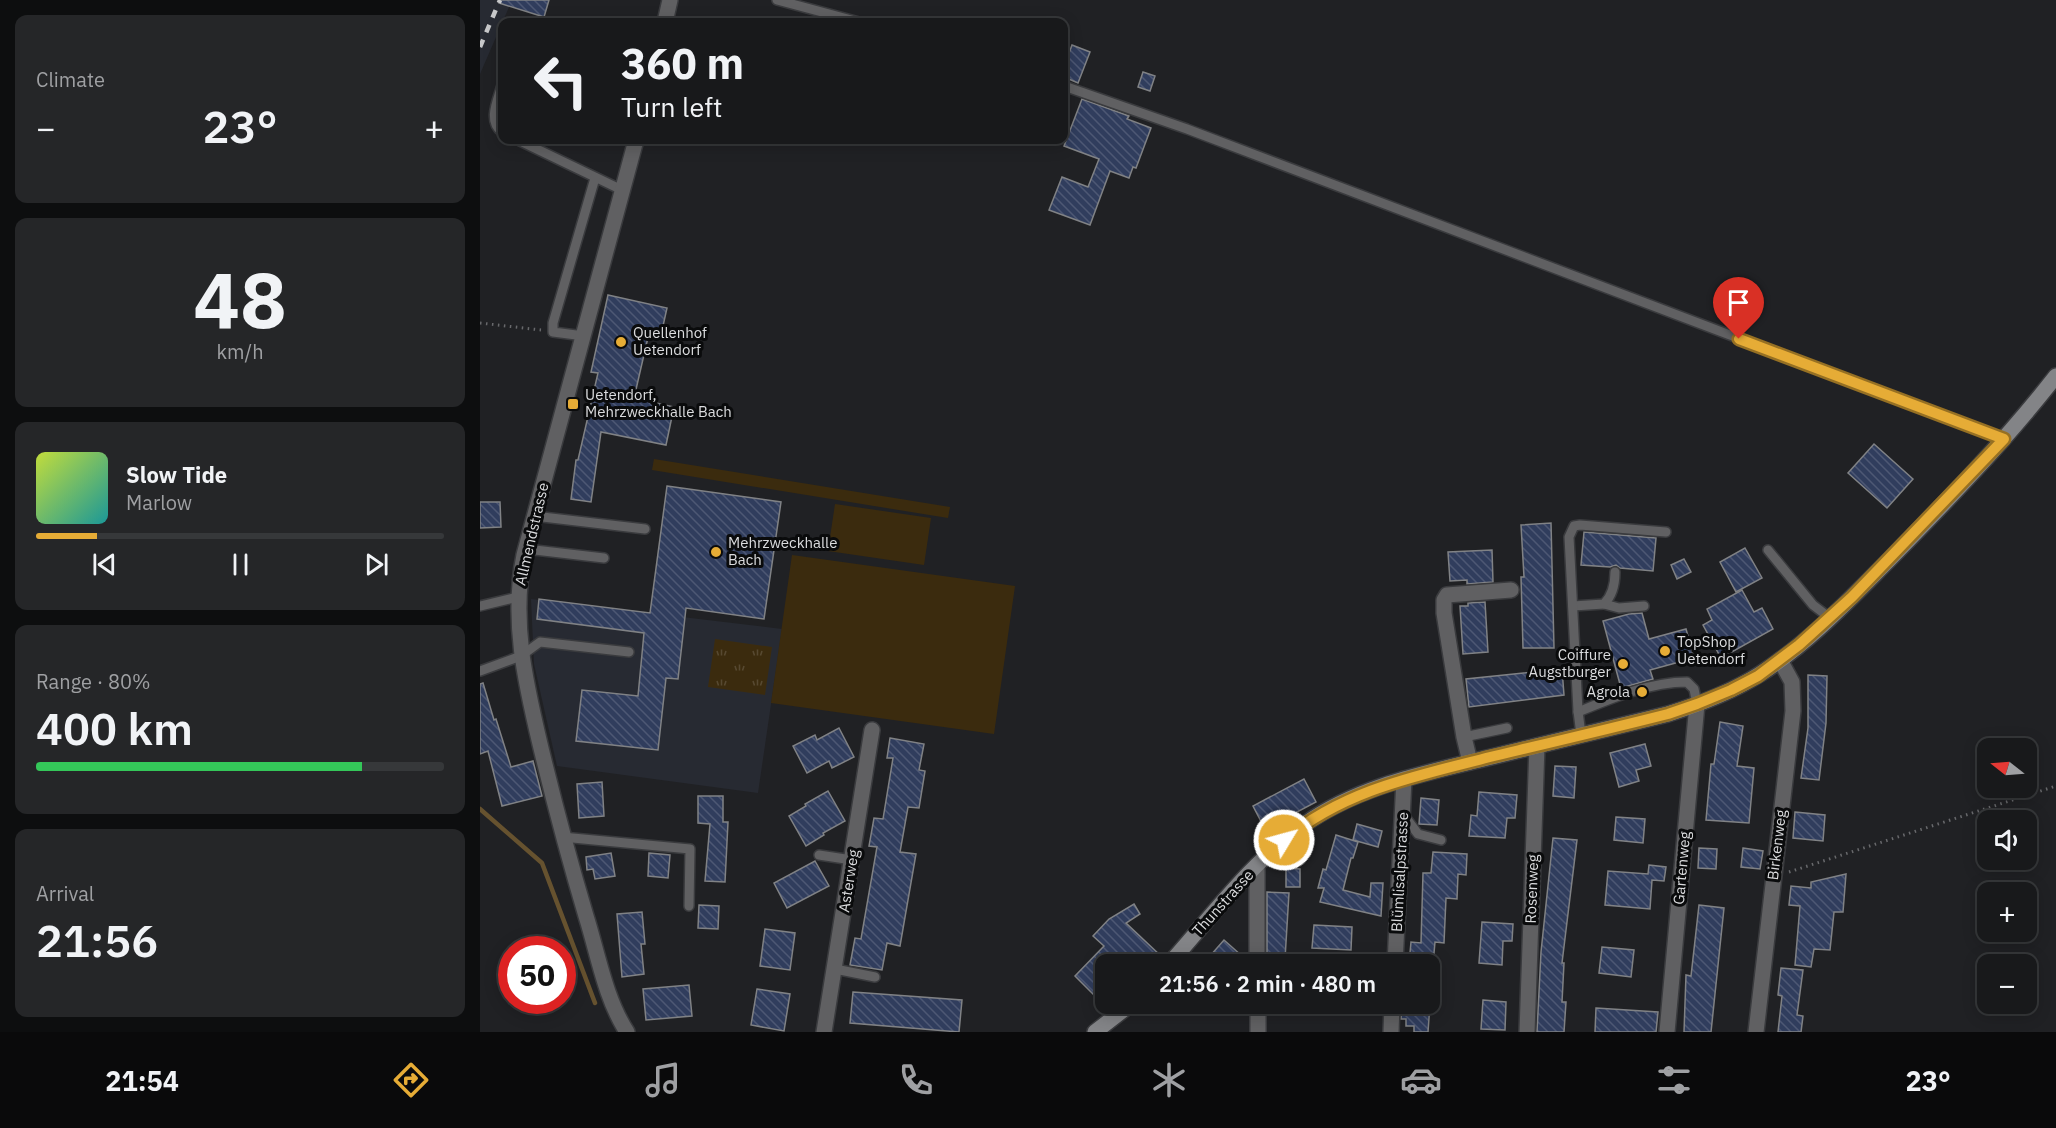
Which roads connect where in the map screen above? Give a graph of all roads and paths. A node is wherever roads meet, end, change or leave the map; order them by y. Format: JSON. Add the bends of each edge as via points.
{"nodes":[{"id":1,"x":670,"y":0,"type":"edge"},
{"id":2,"x":777,"y":0,"type":"edge"},
{"id":3,"x":666,"y":18,"type":"edge"},
{"id":4,"x":844,"y":18,"type":"edge"},
{"id":5,"x":1068,"y":87,"type":"edge"},
{"id":6,"x":498,"y":101,"type":"edge"},
{"id":7,"x":498,"y":127,"type":"edge"},
{"id":8,"x":526,"y":144,"type":"edge"},
{"id":9,"x":635,"y":144,"type":"edge"},
{"id":10,"x":595,"y":178,"type":"junction"},
{"id":11,"x":622,"y":190,"type":"junction"},
{"id":12,"x":480,"y":323,"type":"edge"},
{"id":13,"x":553,"y":332,"type":"junction"},
{"id":14,"x":584,"y":336,"type":"junction"},
{"id":15,"x":2056,"y":376,"type":"edge"},
{"id":16,"x":2004,"y":439,"type":"junction"},
{"id":17,"x":534,"y":516,"type":"junction"},
{"id":18,"x":645,"y":529,"type":"dead end"},
{"id":19,"x":1666,"y":532,"type":"dead end"},
{"id":20,"x":526,"y":549,"type":"junction"},
{"id":21,"x":1768,"y":550,"type":"dead end"},
{"id":22,"x":603,"y":558,"type":"dead end"},
{"id":23,"x":1615,"y":572,"type":"dead end"},
{"id":24,"x":1511,"y":590,"type":"dead end"},
{"id":25,"x":518,"y":597,"type":"junction"},
{"id":26,"x":1444,"y":600,"type":"junction"},
{"id":27,"x":1485,"y":600,"type":"dead end"},
{"id":28,"x":1604,"y":604,"type":"junction"},
{"id":29,"x":480,"y":606,"type":"edge"},
{"id":30,"x":1573,"y":606,"type":"junction"},
{"id":31,"x":1644,"y":606,"type":"dead end"},
{"id":32,"x":1830,"y":618,"type":"junction"},
{"id":33,"x":629,"y":652,"type":"dead end"},
{"id":34,"x":521,"y":656,"type":"junction"},
{"id":35,"x":1780,"y":660,"type":"junction"},
{"id":36,"x":480,"y":671,"type":"edge"},
{"id":37,"x":1697,"y":704,"type":"junction"},
{"id":38,"x":1578,"y":712,"type":"junction"},
{"id":39,"x":1507,"y":728,"type":"dead end"},
{"id":40,"x":872,"y":730,"type":"dead end"},
{"id":41,"x":1581,"y":735,"type":"junction"},
{"id":42,"x":1464,"y":737,"type":"junction"},
{"id":43,"x":1538,"y":746,"type":"junction"},
{"id":44,"x":1470,"y":762,"type":"junction"},
{"id":45,"x":1404,"y":779,"type":"junction"},
{"id":46,"x":2056,"y":786,"type":"edge"},
{"id":47,"x":1403,"y":814,"type":"junction"},
{"id":48,"x":562,"y":837,"type":"junction"},
{"id":49,"x":1441,"y":840,"type":"dead end"},
{"id":50,"x":819,"y":855,"type":"dead end"},
{"id":51,"x":852,"y":860,"type":"junction"},
{"id":52,"x":1257,"y":865,"type":"junction"},
{"id":53,"x":1773,"y":877,"type":"junction"},
{"id":54,"x":689,"y":906,"type":"dead end"},
{"id":55,"x":1178,"y":954,"type":"edge"},
{"id":56,"x":1257,"y":954,"type":"edge"},
{"id":57,"x":1396,"y":954,"type":"edge"},
{"id":58,"x":835,"y":969,"type":"junction"},
{"id":59,"x":876,"y":977,"type":"dead end"},
{"id":60,"x":1118,"y":1014,"type":"edge"},
{"id":61,"x":1258,"y":1014,"type":"edge"},
{"id":62,"x":1392,"y":1014,"type":"edge"},
{"id":63,"x":627,"y":1032,"type":"edge"},
{"id":64,"x":824,"y":1032,"type":"edge"},
{"id":65,"x":1095,"y":1032,"type":"edge"},
{"id":66,"x":1258,"y":1032,"type":"edge"},
{"id":67,"x":1391,"y":1032,"type":"edge"},
{"id":68,"x":1527,"y":1032,"type":"edge"},
{"id":69,"x":1667,"y":1032,"type":"edge"},
{"id":70,"x":1756,"y":1032,"type":"edge"}],
"edges":[{"from":1,"to":3,"type":"street"},
{"from":2,"to":4,"type":"lane"},
{"from":5,"to":16,"type":"lane"},
{"from":6,"to":7,"type":"lane","via":[[494,117]]},
{"from":8,"to":10,"type":"lane"},
{"from":9,"to":11,"type":"street","name":"Allmendstrasse"},
{"from":10,"to":11,"type":"lane"},
{"from":10,"to":13,"type":"lane"},
{"from":11,"to":14,"type":"street","name":"Allmendstrasse"},
{"from":12,"to":13,"type":"path"},
{"from":13,"to":14,"type":"lane"},
{"from":14,"to":17,"type":"street","name":"Allmendstrasse"},
{"from":15,"to":16,"type":"main road","name":"Thunstrasse"},
{"from":16,"to":32,"type":"main road","name":"Thunstrasse"},
{"from":17,"to":18,"type":"lane"},
{"from":17,"to":20,"type":"street","name":"Allmendstrasse"},
{"from":19,"to":30,"type":"lane","via":[[1574,526],[1569,537]]},
{"from":20,"to":22,"type":"lane"},
{"from":20,"to":25,"type":"street","name":"Allmendstrasse"},
{"from":21,"to":32,"type":"lane","via":[[1814,605]]},
{"from":23,"to":28,"type":"lane","via":[[1615,583]]},
{"from":24,"to":26,"type":"street","via":[[1447,595]]},
{"from":25,"to":29,"type":"lane"},
{"from":25,"to":34,"type":"street","name":"Allmendstrasse"},
{"from":26,"to":27,"type":"lane"},
{"from":26,"to":42,"type":"street"},
{"from":28,"to":30,"type":"lane"},
{"from":28,"to":31,"type":"lane","via":[[1619,608]]},
{"from":30,"to":38,"type":"lane"},
{"from":32,"to":35,"type":"main road","name":"Thunstrasse"},
{"from":33,"to":34,"type":"lane","via":[[540,642]]},
{"from":34,"to":36,"type":"lane"},
{"from":34,"to":48,"type":"street","name":"Allmendstrasse"},
{"from":35,"to":37,"type":"main road","name":"Thunstrasse","via":[[1758,676]]},
{"from":35,"to":53,"type":"street","name":"Birkenweg","via":[[1791,682],[1794,703]]},
{"from":37,"to":38,"type":"lane","via":[[1694,689],[1687,682],[1669,682]]},
{"from":37,"to":41,"type":"main road","name":"Thunstrasse"},
{"from":37,"to":69,"type":"street","name":"Gartenweg"},
{"from":38,"to":41,"type":"lane"},
{"from":39,"to":42,"type":"lane"},
{"from":40,"to":51,"type":"street","name":"Asterweg"},
{"from":41,"to":43,"type":"main road","name":"Thunstrasse"},
{"from":42,"to":44,"type":"street"},
{"from":43,"to":44,"type":"main road","name":"Thunstrasse"},
{"from":43,"to":68,"type":"street","name":"Rosenweg"},
{"from":44,"to":45,"type":"main road","name":"Thunstrasse"},
{"from":45,"to":47,"type":"street","name":"Blümlisalpstrasse"},
{"from":45,"to":52,"type":"main road","name":"Thunstrasse","via":[[1364,792],[1328,810],[1291,834]]},
{"from":46,"to":53,"type":"path"},
{"from":47,"to":49,"type":"lane","via":[[1418,834]]},
{"from":47,"to":57,"type":"street","name":"Blümlisalpstrasse"},
{"from":48,"to":54,"type":"lane","via":[[690,849]]},
{"from":48,"to":63,"type":"street","name":"Allmendstrasse","via":[[607,986]]},
{"from":50,"to":51,"type":"lane"},
{"from":51,"to":58,"type":"street","name":"Asterweg"},
{"from":52,"to":55,"type":"main road","name":"Thunstrasse"},
{"from":52,"to":56,"type":"street"},
{"from":53,"to":70,"type":"street","name":"Birkenweg"},
{"from":58,"to":59,"type":"lane"},
{"from":58,"to":64,"type":"street","name":"Asterweg"},
{"from":60,"to":65,"type":"main road"},
{"from":61,"to":66,"type":"street"},
{"from":62,"to":67,"type":"street"}]}
